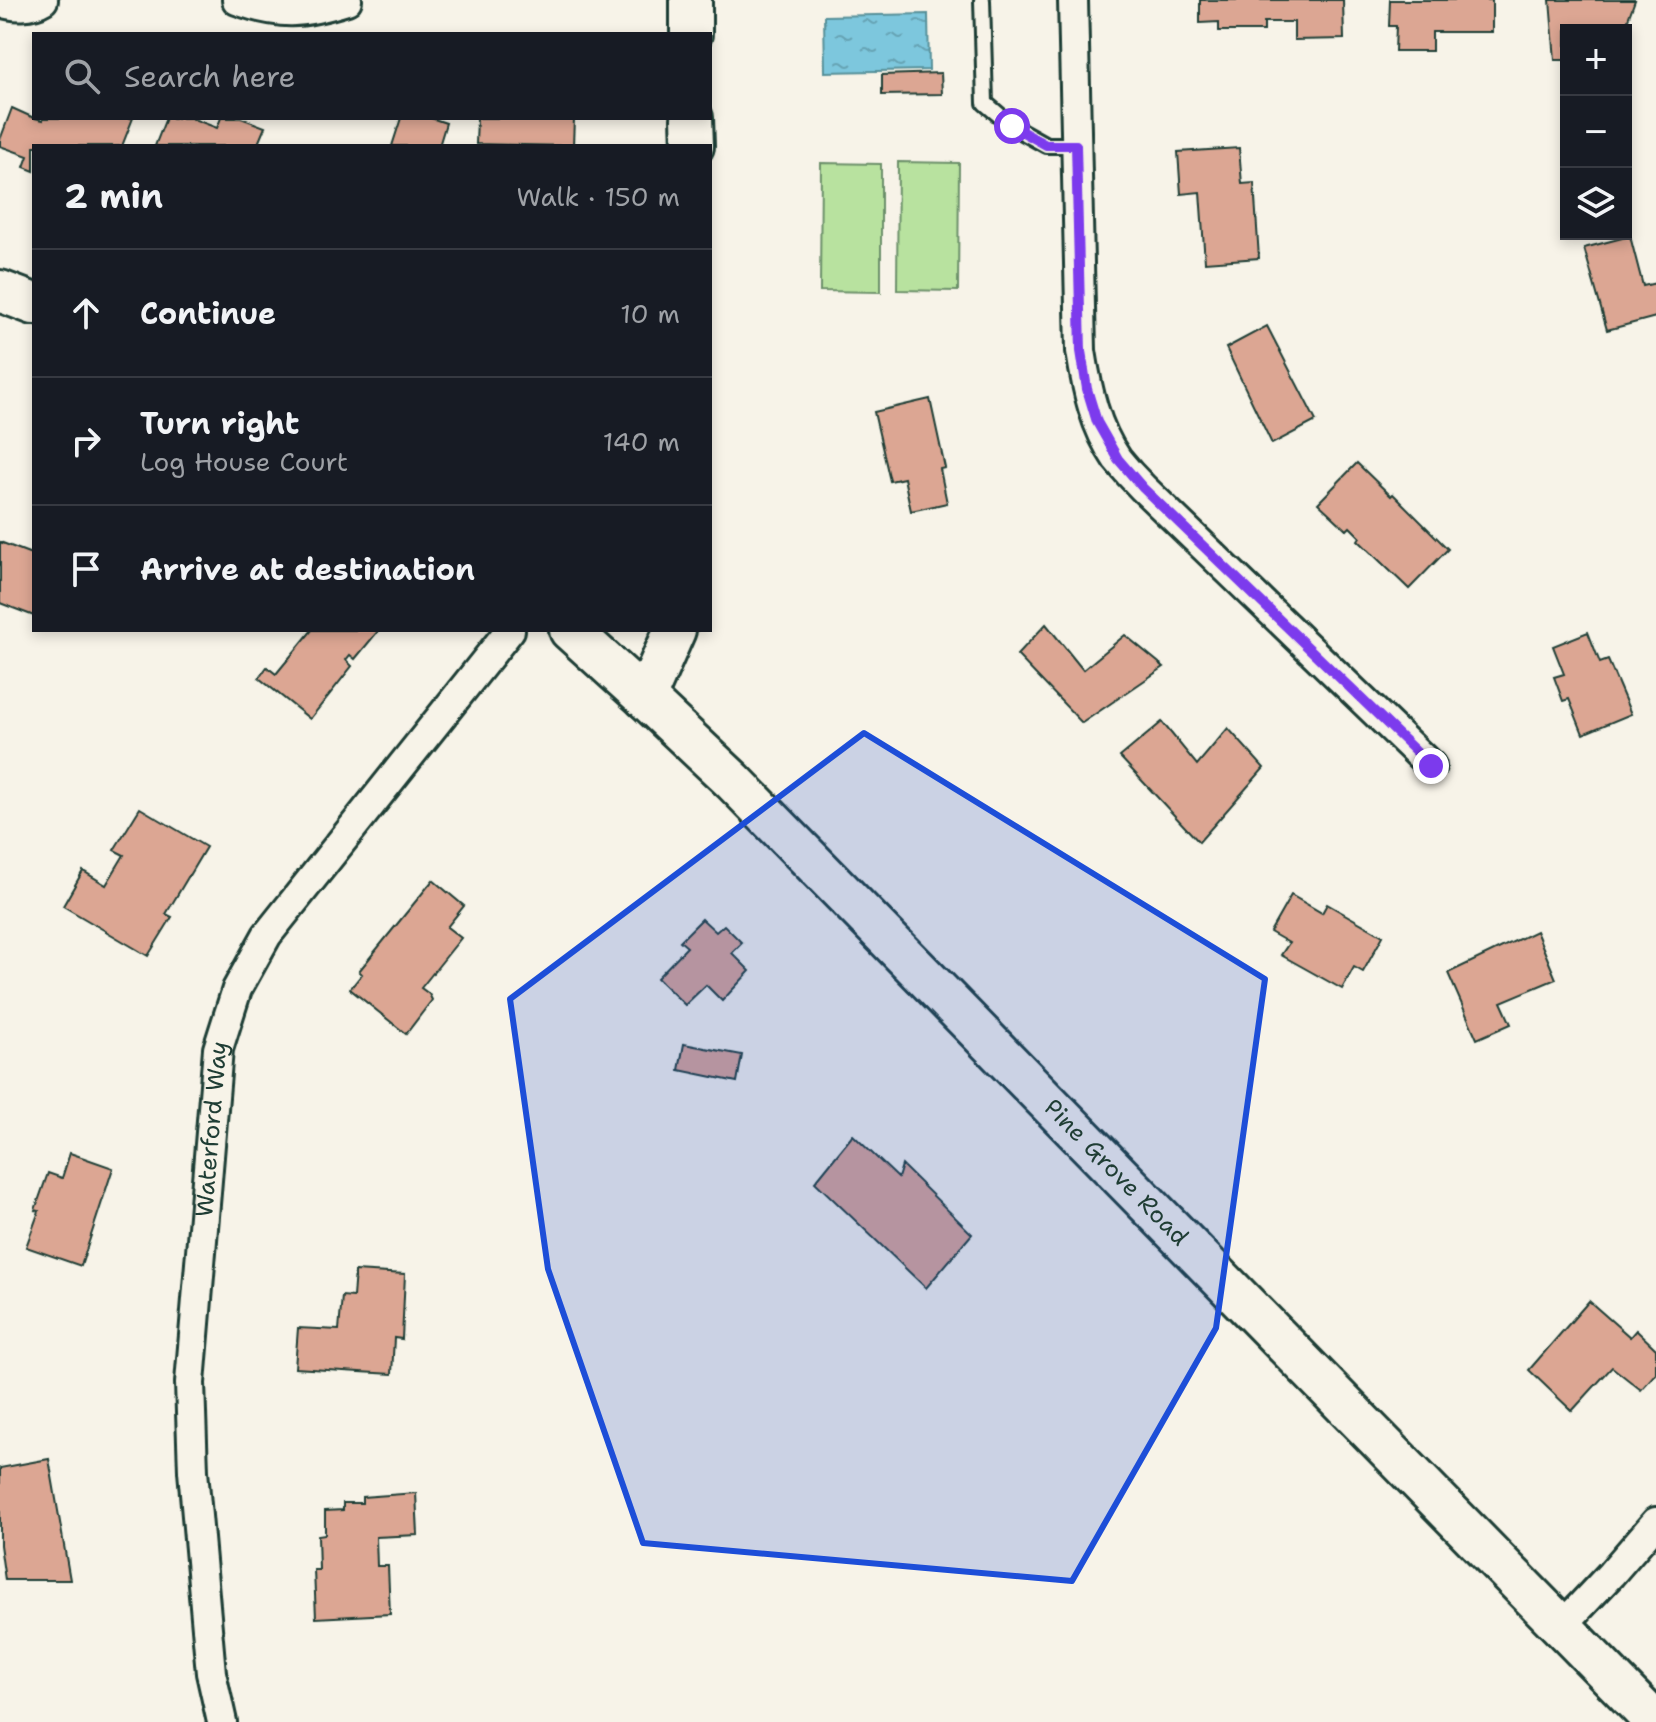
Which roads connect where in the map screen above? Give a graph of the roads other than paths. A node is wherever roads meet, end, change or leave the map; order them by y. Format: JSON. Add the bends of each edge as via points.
{"nodes":[{"id":1,"x":43,"y":0,"type":"edge"},
{"id":2,"x":237,"y":0,"type":"edge"},
{"id":3,"x":347,"y":0,"type":"edge"},
{"id":4,"x":691,"y":0,"type":"edge"},
{"id":5,"x":982,"y":0,"type":"edge"},
{"id":6,"x":1073,"y":0,"type":"edge"},
{"id":7,"x":0,"y":2,"type":"edge"},
{"id":8,"x":691,"y":32,"type":"edge"},
{"id":9,"x":692,"y":120,"type":"edge"},
{"id":10,"x":693,"y":144,"type":"edge"},
{"id":11,"x":1076,"y":145,"type":"junction"},
{"id":12,"x":0,"y":291,"type":"edge"},
{"id":13,"x":32,"y":303,"type":"edge"},
{"id":14,"x":508,"y":632,"type":"edge"},
{"id":15,"x":572,"y":632,"type":"edge"},
{"id":16,"x":674,"y":632,"type":"edge"},
{"id":17,"x":645,"y":698,"type":"junction"},
{"id":18,"x":1431,"y":766,"type":"dead end"},
{"id":19,"x":1656,"y":1522,"type":"edge"},
{"id":20,"x":1561,"y":1627,"type":"junction"},
{"id":21,"x":222,"y":1722,"type":"edge"},
{"id":22,"x":1655,"y":1722,"type":"edge"}],
"edges":[{"from":1,"to":7,"type":"street","via":[[36,5]]},
{"from":2,"to":3,"type":"street","via":[[290,13]]},
{"from":4,"to":8,"type":"main road"},
{"from":5,"to":11,"type":"lane","via":[[985,103],[1046,145]]},
{"from":6,"to":11,"type":"street"},
{"from":9,"to":10,"type":"main road"},
{"from":11,"to":18,"type":"street","via":[[1081,351],[1097,422],[1118,459]]},
{"from":12,"to":13,"type":"main road"},
{"from":14,"to":21,"type":"street","name":"Waterford Way","via":[[267,935],[237,989],[218,1049],[190,1383],[211,1673]]},
{"from":15,"to":17,"type":"main road","name":"Pine Grove Road"},
{"from":16,"to":17,"type":"main road"},
{"from":17,"to":20,"type":"main road","name":"Pine Grove Road","via":[[733,781]]},
{"from":19,"to":20,"type":"street"},
{"from":20,"to":22,"type":"main road","name":"Pine Grove Road"}]}
